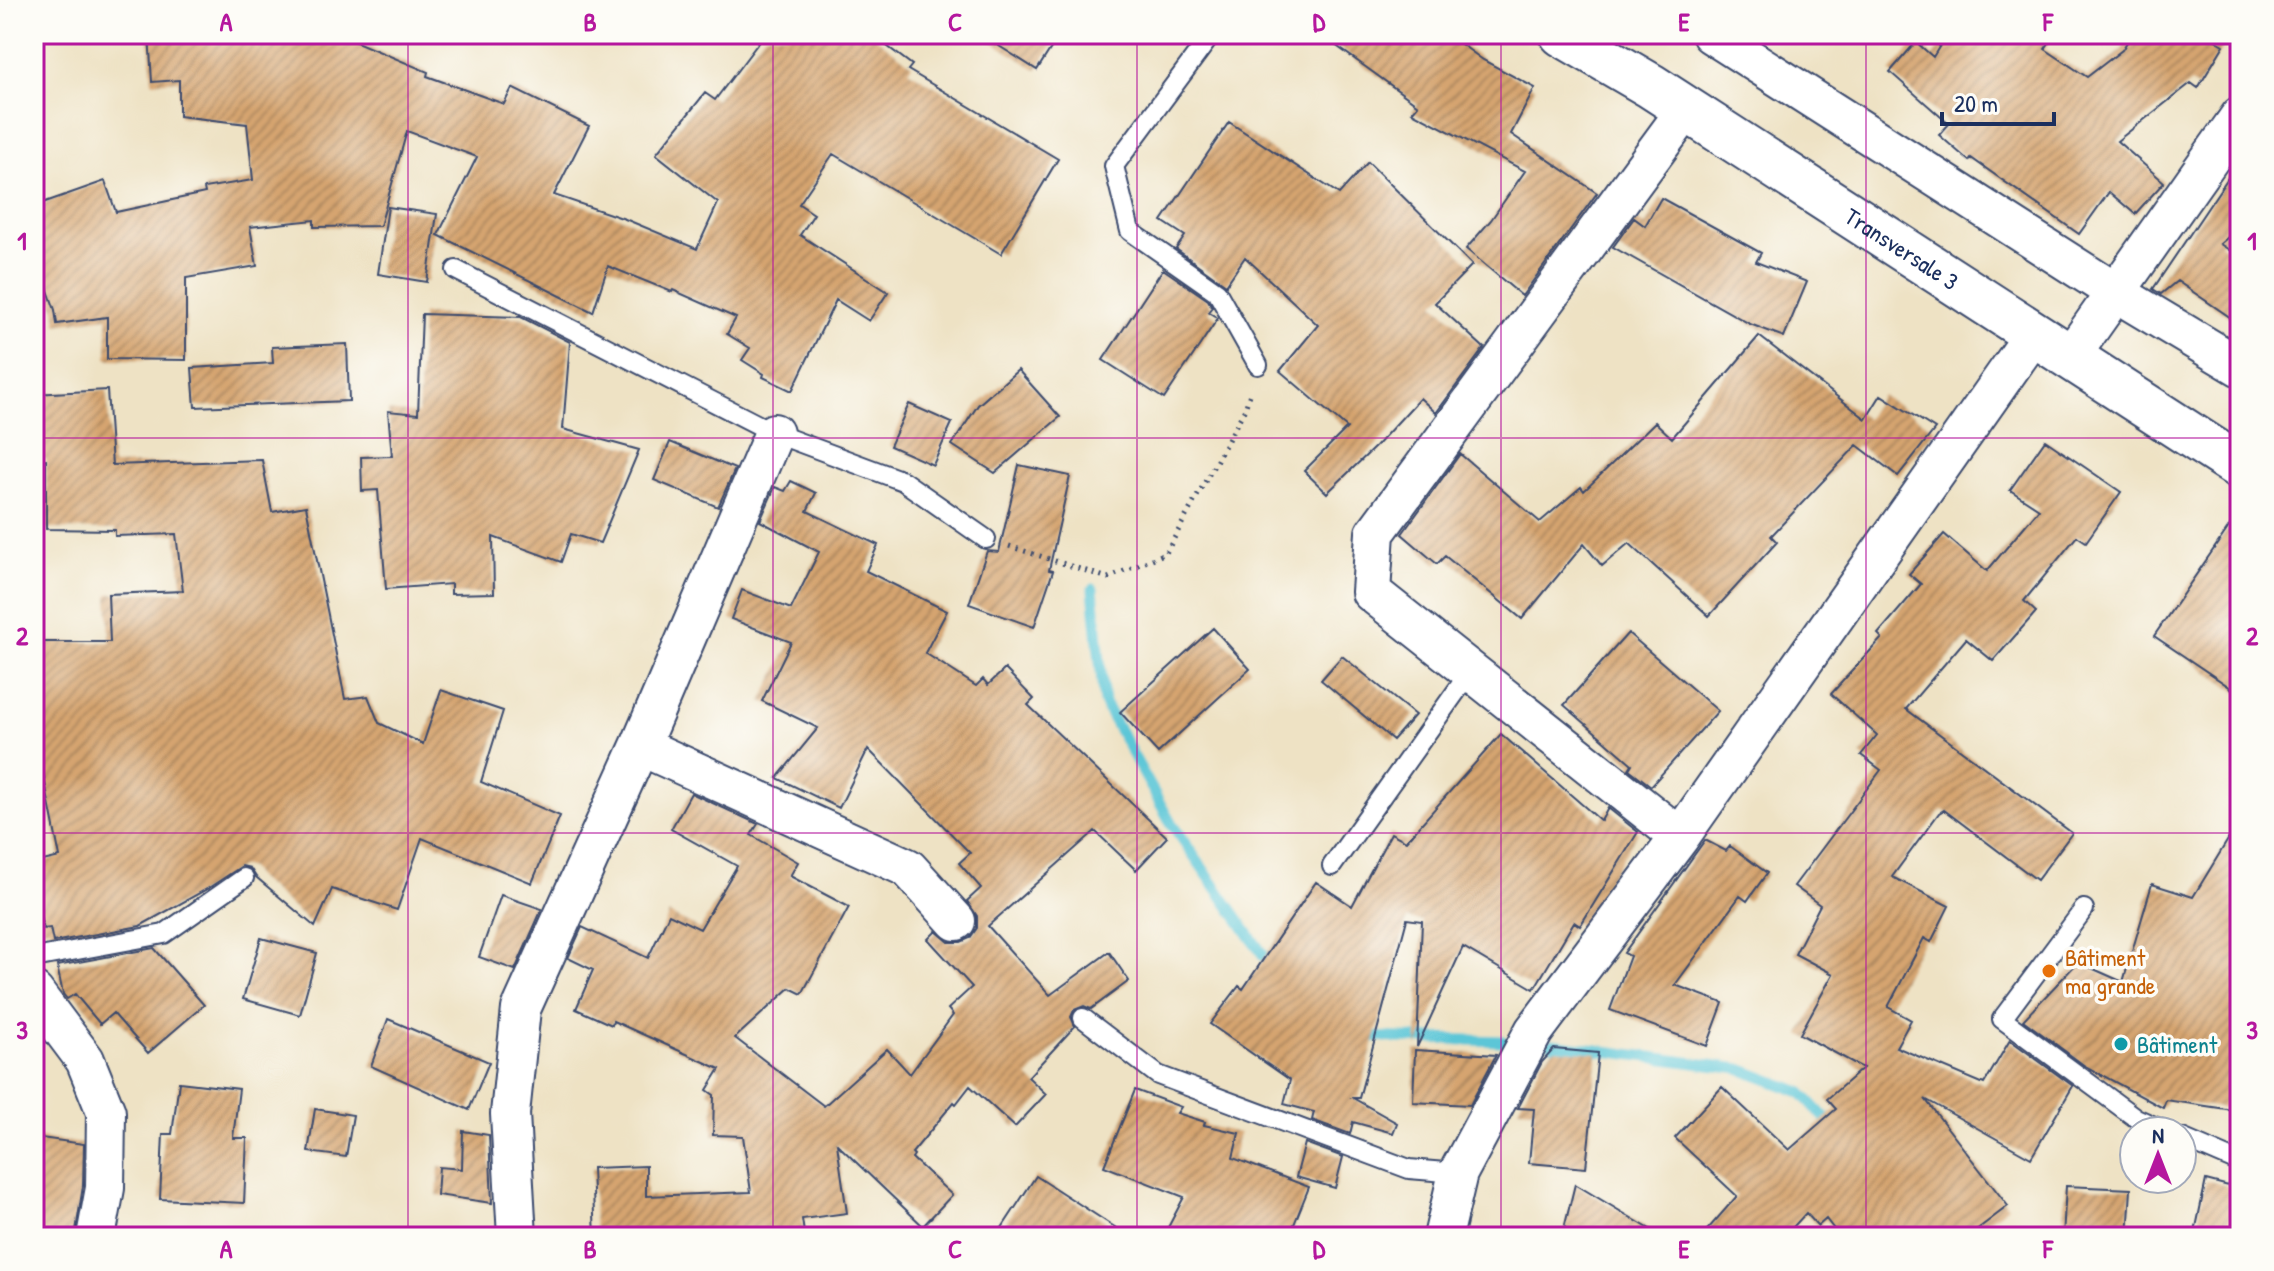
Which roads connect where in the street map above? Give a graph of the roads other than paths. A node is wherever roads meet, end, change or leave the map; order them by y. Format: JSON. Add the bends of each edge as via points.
{"nodes":[{"id":1,"x":1212,"y":34,"type":"edge"},
{"id":2,"x":1562,"y":34,"type":"edge"},
{"id":3,"x":1711,"y":34,"type":"edge"},
{"id":4,"x":1686,"y":110,"type":"junction"},
{"id":5,"x":2240,"y":116,"type":"edge"},
{"id":6,"x":456,"y":270,"type":"dead end"},
{"id":7,"x":2115,"y":292,"type":"junction"},
{"id":8,"x":2034,"y":334,"type":"junction"},
{"id":9,"x":2070,"y":357,"type":"junction"},
{"id":10,"x":1258,"y":365,"type":"road end"},
{"id":11,"x":2240,"y":367,"type":"edge"},
{"id":12,"x":774,"y":433,"type":"junction"},
{"id":13,"x":2240,"y":467,"type":"edge"},
{"id":14,"x":986,"y":539,"type":"road end"},
{"id":15,"x":1470,"y":672,"type":"junction"},
{"id":16,"x":640,"y":746,"type":"junction"},
{"id":17,"x":1680,"y":837,"type":"junction"},
{"id":18,"x":1332,"y":866,"type":"dead end"},
{"id":19,"x":244,"y":878,"type":"dead end"},
{"id":20,"x":2084,"y":909,"type":"dead end"},
{"id":21,"x":956,"y":921,"type":"dead end"},
{"id":22,"x":34,"y":958,"type":"edge"},
{"id":23,"x":34,"y":992,"type":"edge"},
{"id":24,"x":1083,"y":1018,"type":"dead end"},
{"id":25,"x":2132,"y":1115,"type":"edge"},
{"id":26,"x":2198,"y":1145,"type":"edge"},
{"id":27,"x":2240,"y":1163,"type":"edge"},
{"id":28,"x":1458,"y":1173,"type":"junction"},
{"id":29,"x":96,"y":1237,"type":"edge"},
{"id":30,"x":517,"y":1237,"type":"edge"},
{"id":31,"x":1443,"y":1237,"type":"edge"}],
"edges":[{"from":1,"to":10,"type":"lane","via":[[1114,166],[1130,231],[1217,292]]},
{"from":2,"to":4,"type":"main road","name":"Transversale 3"},
{"from":3,"to":7,"type":"street"},
{"from":4,"to":8,"type":"main road","name":"Transversale 3"},
{"from":4,"to":15,"type":"street","via":[[1375,533],[1371,592]]},
{"from":5,"to":7,"type":"street"},
{"from":6,"to":12,"type":"lane"},
{"from":7,"to":9,"type":"street"},
{"from":7,"to":11,"type":"street"},
{"from":8,"to":9,"type":"main road","name":"Transversale 3"},
{"from":8,"to":17,"type":"street"},
{"from":9,"to":13,"type":"main road","name":"Transversale 3"},
{"from":12,"to":14,"type":"lane","via":[[903,481]]},
{"from":12,"to":16,"type":"street"},
{"from":15,"to":17,"type":"street"},
{"from":15,"to":18,"type":"lane"},
{"from":16,"to":21,"type":"street","via":[[908,868]]},
{"from":16,"to":30,"type":"street","via":[[521,1009],[510,1114]]},
{"from":17,"to":28,"type":"street","via":[[1534,1031]]},
{"from":19,"to":22,"type":"lane","via":[[164,934]]},
{"from":20,"to":25,"type":"lane","via":[[2002,1019]]},
{"from":23,"to":29,"type":"street","via":[[85,1060],[106,1112],[105,1188]]},
{"from":24,"to":28,"type":"lane","via":[[1158,1075],[1409,1169]]},
{"from":26,"to":27,"type":"lane"},
{"from":28,"to":31,"type":"street"}]}
